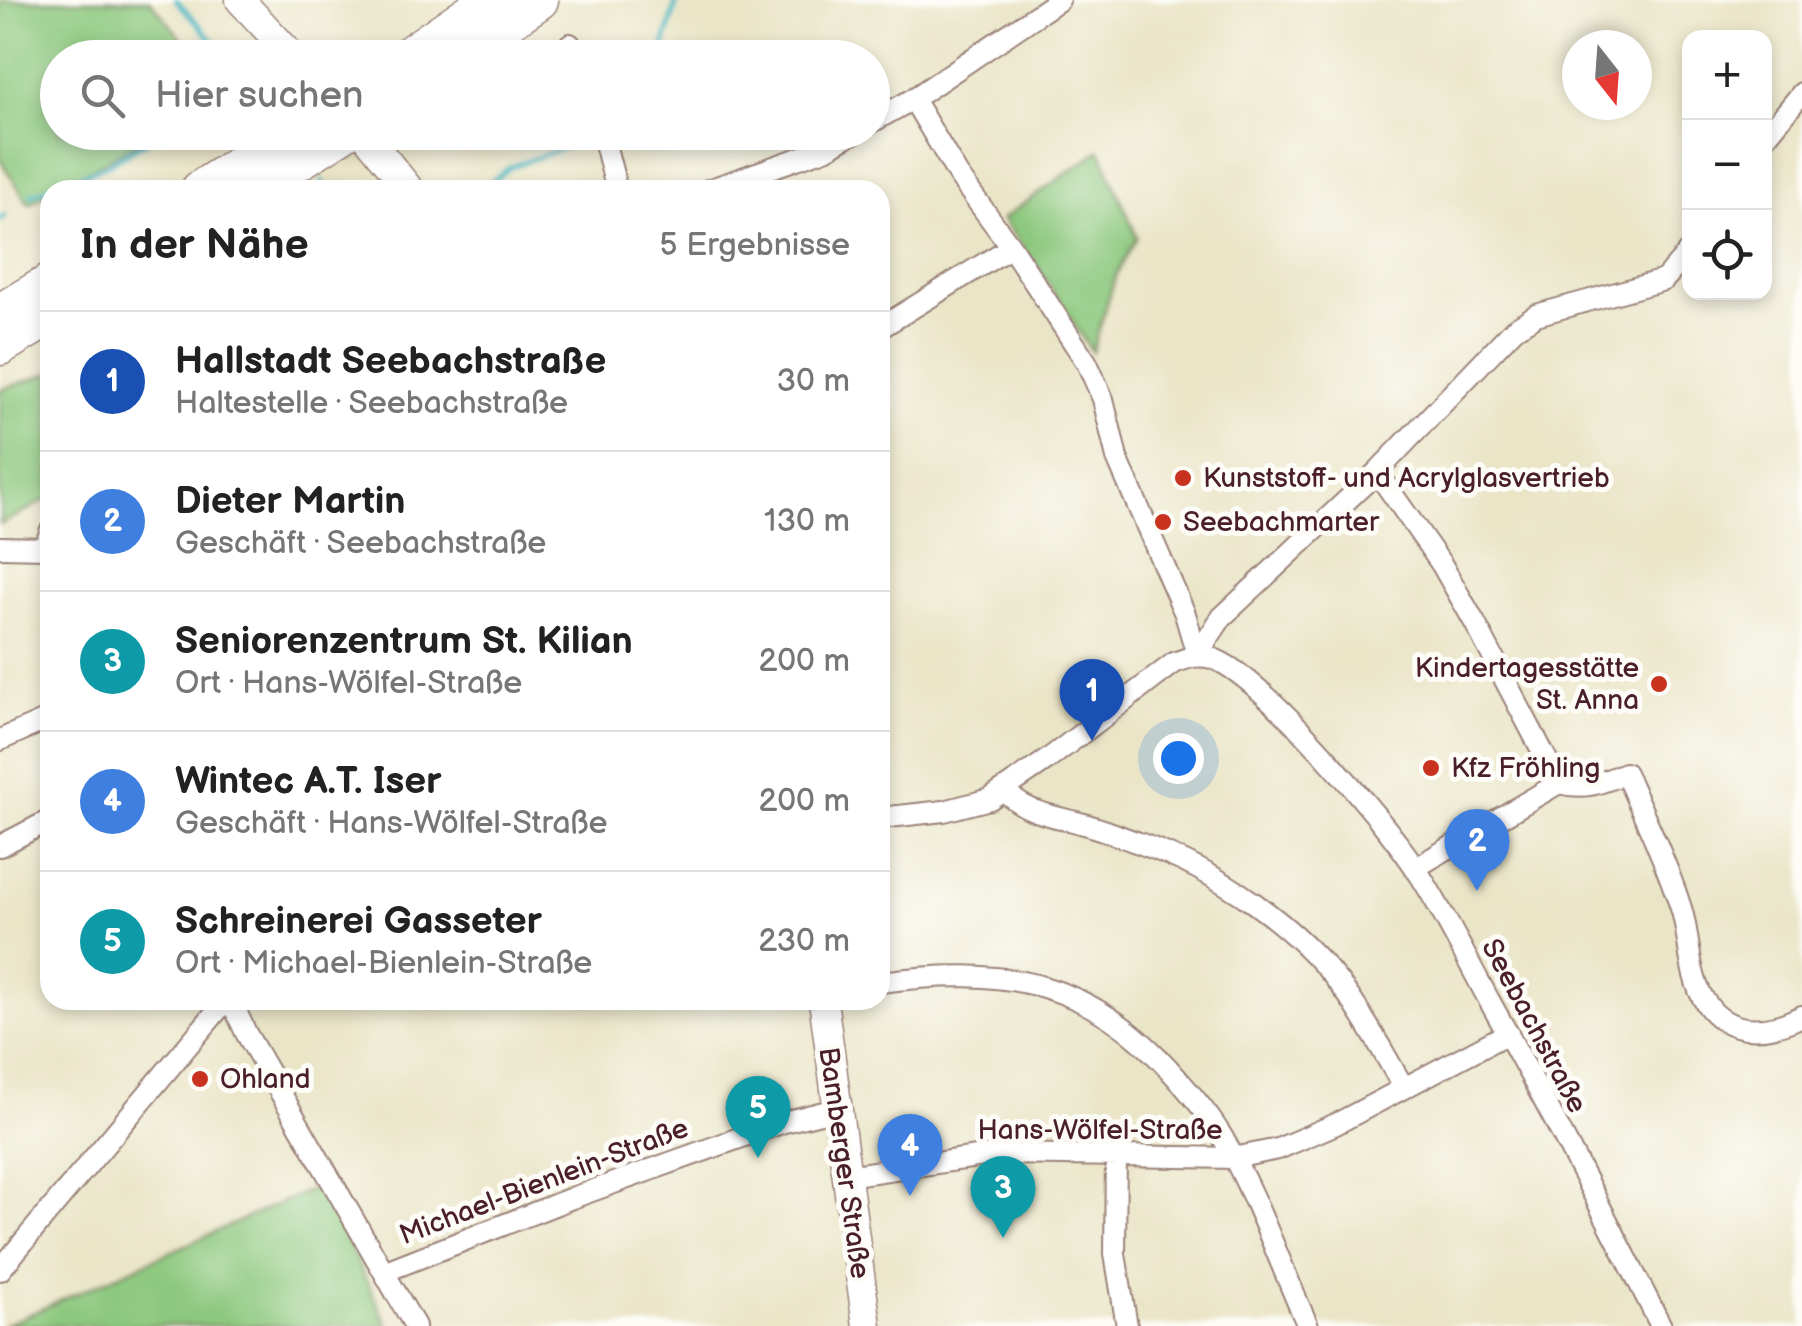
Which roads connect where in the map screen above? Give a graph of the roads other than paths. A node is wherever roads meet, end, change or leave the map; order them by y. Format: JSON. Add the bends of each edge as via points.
{"nodes":[{"id":1,"x":240,"y":0,"type":"edge"},
{"id":2,"x":460,"y":0,"type":"edge"},
{"id":3,"x":490,"y":0,"type":"edge"},
{"id":4,"x":539,"y":0,"type":"edge"},
{"id":5,"x":1059,"y":0,"type":"edge"},
{"id":6,"x":278,"y":40,"type":"edge"},
{"id":7,"x":423,"y":40,"type":"edge"},
{"id":8,"x":431,"y":40,"type":"edge"},
{"id":9,"x":480,"y":40,"type":"edge"},
{"id":10,"x":1802,"y":93,"type":"edge"},
{"id":11,"x":914,"y":99,"type":"junction"},
{"id":12,"x":890,"y":112,"type":"edge"},
{"id":13,"x":1772,"y":129,"type":"edge"},
{"id":14,"x":262,"y":150,"type":"edge"},
{"id":15,"x":317,"y":150,"type":"edge"},
{"id":16,"x":328,"y":150,"type":"edge"},
{"id":17,"x":378,"y":150,"type":"edge"},
{"id":18,"x":607,"y":150,"type":"edge"},
{"id":19,"x":822,"y":150,"type":"edge"},
{"id":20,"x":216,"y":180,"type":"edge"},
{"id":21,"x":269,"y":180,"type":"edge"},
{"id":22,"x":299,"y":180,"type":"edge"},
{"id":23,"x":402,"y":180,"type":"edge"},
{"id":24,"x":614,"y":180,"type":"edge"},
{"id":25,"x":737,"y":180,"type":"edge"},
{"id":26,"x":1011,"y":247,"type":"junction"},
{"id":27,"x":1682,"y":259,"type":"edge"},
{"id":28,"x":40,"y":299,"type":"edge"},
{"id":29,"x":40,"y":303,"type":"edge"},
{"id":30,"x":0,"y":313,"type":"edge"},
{"id":31,"x":890,"y":322,"type":"edge"},
{"id":32,"x":40,"y":345,"type":"edge"},
{"id":33,"x":0,"y":346,"type":"edge"},
{"id":34,"x":0,"y":359,"type":"edge"},
{"id":35,"x":1376,"y":472,"type":"junction"},
{"id":36,"x":40,"y":545,"type":"edge"},
{"id":37,"x":0,"y":548,"type":"edge"},
{"id":38,"x":1197,"y":655,"type":"junction"},
{"id":39,"x":40,"y":722,"type":"edge"},
{"id":40,"x":0,"y":740,"type":"edge"},
{"id":41,"x":1559,"y":783,"type":"junction"},
{"id":42,"x":1004,"y":790,"type":"junction"},
{"id":43,"x":890,"y":818,"type":"edge"},
{"id":44,"x":40,"y":825,"type":"edge"},
{"id":45,"x":0,"y":846,"type":"edge"},
{"id":46,"x":1415,"y":868,"type":"junction"},
{"id":47,"x":890,"y":981,"type":"edge"},
{"id":48,"x":220,"y":1010,"type":"edge"},
{"id":49,"x":234,"y":1010,"type":"edge"},
{"id":50,"x":824,"y":1010,"type":"edge"},
{"id":51,"x":1802,"y":1016,"type":"edge"},
{"id":52,"x":1508,"y":1033,"type":"junction"},
{"id":53,"x":1404,"y":1088,"type":"junction"},
{"id":54,"x":836,"y":1108,"type":"junction"},
{"id":55,"x":1116,"y":1154,"type":"junction"},
{"id":56,"x":1234,"y":1158,"type":"junction"},
{"id":57,"x":846,"y":1176,"type":"junction"},
{"id":58,"x":2,"y":1262,"type":"edge"},
{"id":59,"x":386,"y":1271,"type":"junction"},
{"id":60,"x":415,"y":1326,"type":"edge"},
{"id":61,"x":867,"y":1326,"type":"edge"},
{"id":62,"x":1127,"y":1326,"type":"edge"},
{"id":63,"x":1308,"y":1326,"type":"edge"},
{"id":64,"x":1661,"y":1326,"type":"edge"}],
"edges":[{"from":1,"to":6,"type":"main road"},
{"from":2,"to":7,"type":"highway"},
{"from":3,"to":8,"type":"highway"},
{"from":4,"to":9,"type":"highway"},
{"from":5,"to":11,"type":"street"},
{"from":10,"to":13,"type":"street"},
{"from":11,"to":12,"type":"street"},
{"from":11,"to":26,"type":"street"},
{"from":14,"to":20,"type":"highway"},
{"from":15,"to":21,"type":"highway"},
{"from":16,"to":22,"type":"highway"},
{"from":17,"to":23,"type":"main road"},
{"from":18,"to":24,"type":"street"},
{"from":19,"to":25,"type":"street"},
{"from":26,"to":31,"type":"street"},
{"from":26,"to":38,"type":"street","via":[[1094,376],[1117,458]]},
{"from":27,"to":35,"type":"street","via":[[1664,280],[1536,315],[1514,329]]},
{"from":28,"to":30,"type":"highway"},
{"from":29,"to":33,"type":"highway"},
{"from":32,"to":34,"type":"highway"},
{"from":35,"to":38,"type":"street","via":[[1222,617]]},
{"from":35,"to":41,"type":"street","via":[[1442,565]]},
{"from":36,"to":37,"type":"street"},
{"from":38,"to":42,"type":"street","via":[[1150,678]]},
{"from":38,"to":46,"type":"street","name":"Seebachstraße","via":[[1232,669],[1283,714]]},
{"from":39,"to":40,"type":"street"},
{"from":41,"to":46,"type":"street"},
{"from":41,"to":51,"type":"street","via":[[1598,785],[1625,773],[1682,909],[1695,979],[1718,1016],[1745,1029],[1777,1028]]},
{"from":42,"to":43,"type":"street","via":[[969,806]]},
{"from":42,"to":53,"type":"street","via":[[1032,811],[1195,866],[1258,907],[1346,993]]},
{"from":44,"to":45,"type":"street"},
{"from":46,"to":52,"type":"street","name":"Seebachstraße"},
{"from":47,"to":56,"type":"street","via":[[1016,980],[1096,1006],[1159,1057]]},
{"from":48,"to":58,"type":"street"},
{"from":49,"to":59,"type":"street"},
{"from":50,"to":54,"type":"main road","name":"Bamberger Straße"},
{"from":52,"to":53,"type":"street","name":"Hans-Wölfel-Straße"},
{"from":52,"to":64,"type":"street","name":"Seebachstraße"},
{"from":53,"to":56,"type":"street","name":"Hans-Wölfel-Straße","via":[[1278,1149]]},
{"from":54,"to":57,"type":"main road","name":"Bamberger Straße"},
{"from":54,"to":59,"type":"street","name":"Michael-Bienlein-Straße","via":[[588,1192]]},
{"from":55,"to":56,"type":"street","name":"Hans-Wölfel-Straße"},
{"from":55,"to":57,"type":"street","name":"Hans-Wölfel-Straße","via":[[998,1154]]},
{"from":55,"to":62,"type":"street","via":[[1115,1254]]},
{"from":56,"to":63,"type":"street"},
{"from":57,"to":61,"type":"main road","name":"Bamberger Straße"},
{"from":59,"to":60,"type":"street"}]}
